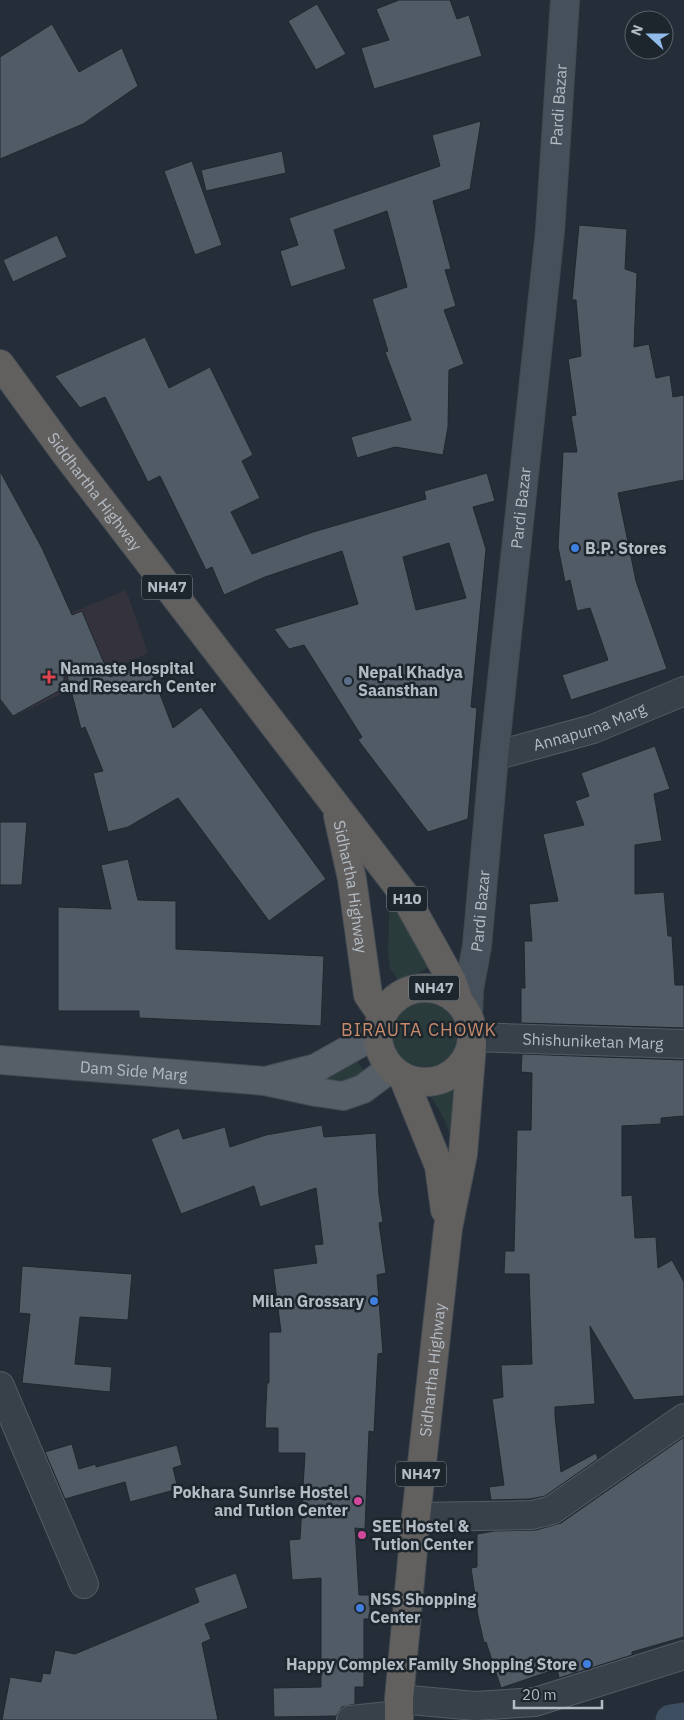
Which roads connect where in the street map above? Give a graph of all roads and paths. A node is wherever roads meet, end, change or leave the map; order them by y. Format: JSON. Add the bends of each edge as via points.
{"nodes":[{"id":1,"x":565,"y":0,"type":"edge"},
{"id":2,"x":0,"y":364,"type":"edge"},
{"id":3,"x":684,"y":691,"type":"edge"},
{"id":4,"x":494,"y":756,"type":"junction"},
{"id":5,"x":336,"y":807,"type":"junction"},
{"id":6,"x":380,"y":1022,"type":"junction"},
{"id":7,"x":468,"y":1025,"type":"junction"},
{"id":8,"x":684,"y":1044,"type":"edge"},
{"id":9,"x":0,"y":1060,"type":"edge"},
{"id":10,"x":397,"y":1073,"type":"junction"},
{"id":11,"x":266,"y":1080,"type":"junction"},
{"id":12,"x":448,"y":1228,"type":"junction"},
{"id":13,"x":0,"y":1386,"type":"edge"},
{"id":14,"x":684,"y":1418,"type":"edge"},
{"id":15,"x":416,"y":1517,"type":"junction"},
{"id":16,"x":84,"y":1584,"type":"dead end"},
{"id":17,"x":684,"y":1655,"type":"edge"},
{"id":18,"x":399,"y":1711,"type":"edge"},
{"id":19,"x":351,"y":1720,"type":"edge"}],
"edges":[{"from":1,"to":4,"type":"main road","name":"Pardi Bazar","via":[[550,231]]},
{"from":2,"to":5,"type":"highway","name":"Siddhartha Highway","number":"NH47"},
{"from":3,"to":4,"type":"street","name":"Annapurna Marg","via":[[593,729]]},
{"from":4,"to":7,"type":"main road","name":"Pardi Bazar","via":[[477,946],[468,989]]},
{"from":5,"to":6,"type":"highway","name":"Sidhartha Highway","number":"NH47","via":[[352,879],[368,994]]},
{"from":5,"to":7,"type":"highway","name":"Sidhartha Highway","number":"H10","via":[[403,893],[452,981]]},
{"from":6,"to":7,"type":"highway","number":"NH47","via":[[391,1002],[403,993],[417,988],[432,988],[447,993]]},
{"from":6,"to":10,"type":"highway","number":"NH47","via":[[378,1043],[383,1057]]},
{"from":6,"to":11,"type":"main road","via":[[362,1042],[316,1068]]},
{"from":7,"to":8,"type":"street","name":"Shishuniketan Marg"},
{"from":7,"to":10,"type":"highway","via":[[466,1059],[445,1079],[416,1082]]},
{"from":7,"to":12,"type":"highway","name":"Sidhartha Highway","number":"NH47","via":[[463,1154]]},
{"from":9,"to":11,"type":"main road","name":"Dam Side Marg"},
{"from":10,"to":11,"type":"main road","via":[[343,1096]]},
{"from":10,"to":12,"type":"highway","name":"Sidhartha Highway","number":"NH47","via":[[427,1132],[439,1166]]},
{"from":12,"to":15,"type":"highway","name":"Sidhartha Highway","number":"NH47"},
{"from":13,"to":16,"type":"street"},
{"from":14,"to":15,"type":"street","via":[[552,1510],[532,1515]]},
{"from":15,"to":18,"type":"highway","name":"Sidhartha Highway","number":"NH47"},
{"from":17,"to":18,"type":"street","via":[[535,1702]]},
{"from":18,"to":19,"type":"street"}]}
